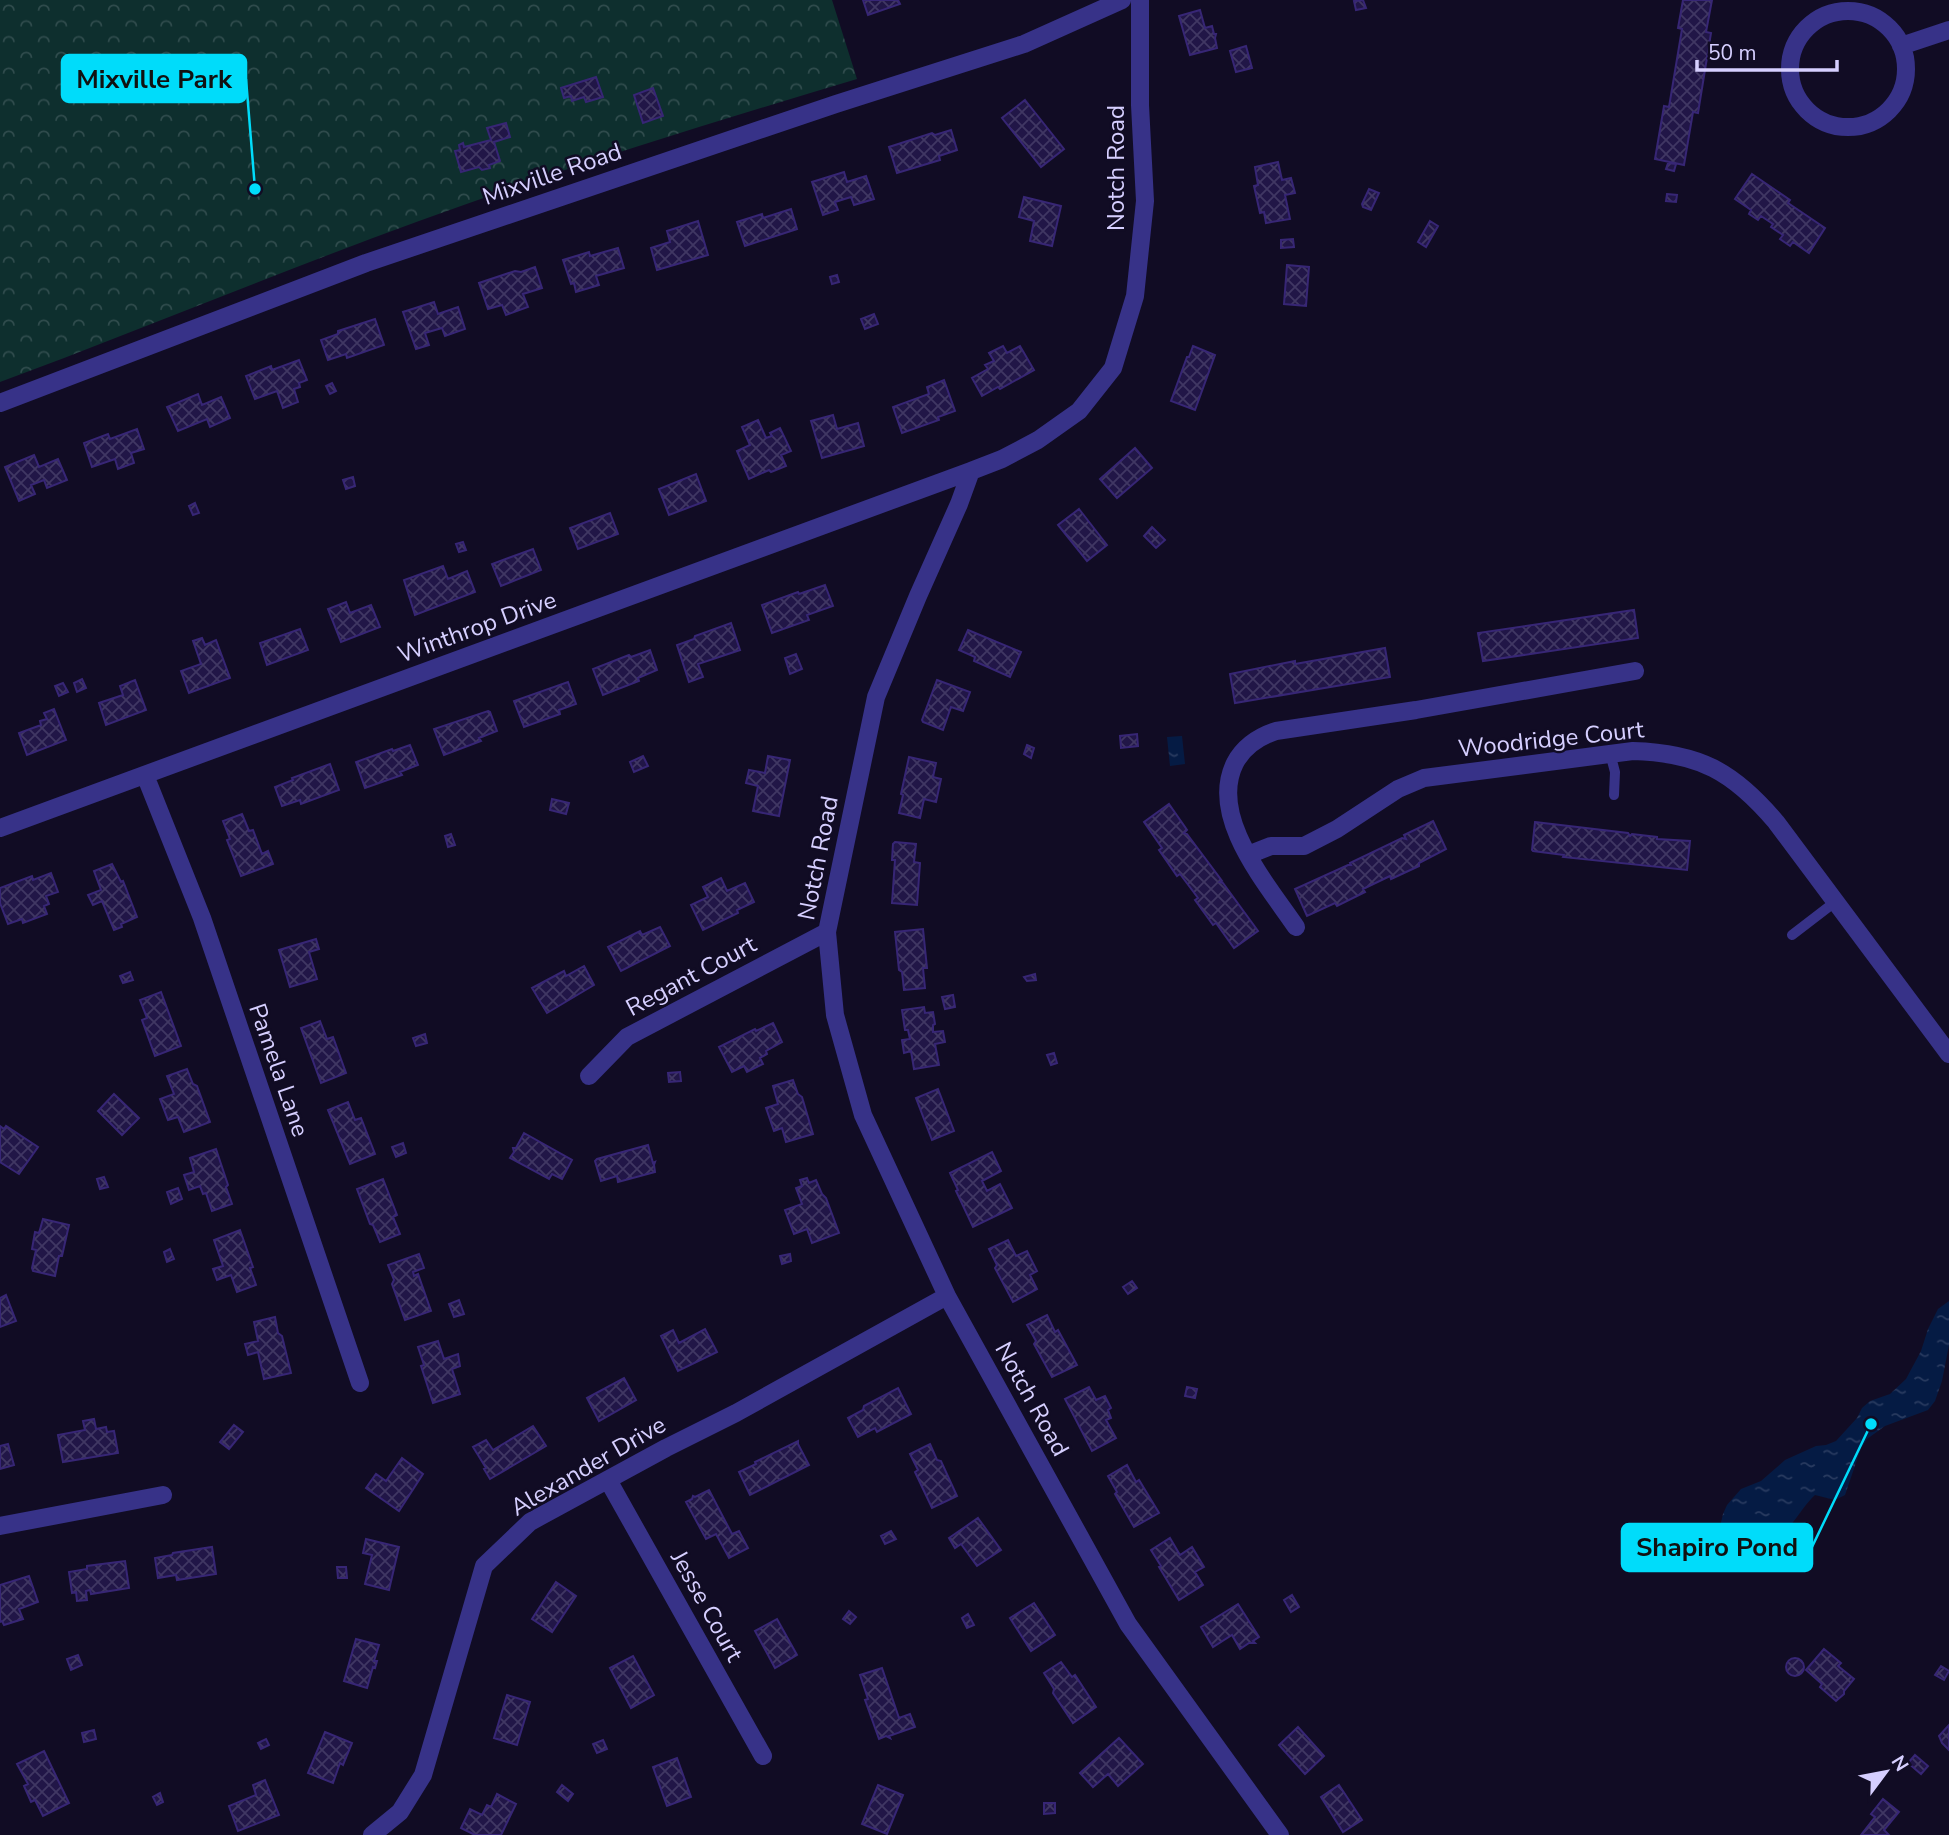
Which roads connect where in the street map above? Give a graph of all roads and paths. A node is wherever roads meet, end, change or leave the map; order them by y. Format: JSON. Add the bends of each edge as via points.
{"nodes":[{"id":1,"x":1122,"y":0,"type":"edge"},
{"id":2,"x":1140,"y":0,"type":"edge"},
{"id":3,"x":1949,"y":30,"type":"edge"},
{"id":4,"x":1901,"y":46,"type":"junction"},
{"id":5,"x":0,"y":403,"type":"edge"},
{"id":6,"x":971,"y":471,"type":"junction"},
{"id":7,"x":1635,"y":671,"type":"dead end"},
{"id":8,"x":1610,"y":753,"type":"junction"},
{"id":9,"x":145,"y":775,"type":"junction"},
{"id":10,"x":1614,"y":795,"type":"dead end"},
{"id":11,"x":0,"y":828,"type":"edge"},
{"id":12,"x":1248,"y":855,"type":"junction"},
{"id":13,"x":1835,"y":902,"type":"junction"},
{"id":14,"x":1296,"y":927,"type":"dead end"},
{"id":15,"x":827,"y":932,"type":"junction"},
{"id":16,"x":1792,"y":935,"type":"dead end"},
{"id":17,"x":1949,"y":1054,"type":"edge"},
{"id":18,"x":589,"y":1076,"type":"dead end"},
{"id":19,"x":947,"y":1296,"type":"junction"},
{"id":20,"x":360,"y":1383,"type":"dead end"},
{"id":21,"x":608,"y":1479,"type":"junction"},
{"id":22,"x":163,"y":1494,"type":"dead end"},
{"id":23,"x":0,"y":1526,"type":"edge"},
{"id":24,"x":762,"y":1756,"type":"dead end"},
{"id":25,"x":372,"y":1835,"type":"edge"},
{"id":26,"x":1280,"y":1835,"type":"edge"}],
"edges":[{"from":1,"to":5,"type":"street","name":"Mixville Road","via":[[1024,44],[366,263]]},
{"from":2,"to":6,"type":"street","name":"Notch Road","via":[[1145,201],[1135,296],[1112,368],[1079,411],[1038,440]]},
{"from":3,"to":4,"type":"street"},
{"from":4,"to":4,"type":"street","via":[[1875,18],[1850,11],[1824,16],[1803,32],[1791,55],[1796,95],[1814,116],[1826,122],[1866,124],[1888,111],[1901,92],[1905,69]]},
{"from":6,"to":9,"type":"street","name":"Winthrop Drive"},
{"from":6,"to":15,"type":"street","name":"Notch Road","via":[[876,697]]},
{"from":7,"to":12,"type":"street","name":"Woodridge Court","via":[[1264,735],[1249,745],[1230,774],[1228,808]]},
{"from":8,"to":10,"type":"lane"},
{"from":8,"to":12,"type":"street","name":"Woodridge Court","via":[[1424,778],[1304,846],[1271,846]]},
{"from":8,"to":13,"type":"street","name":"Woodridge Court","via":[[1679,756],[1734,780],[1776,822]]},
{"from":9,"to":11,"type":"street","name":"Winthrop Drive"},
{"from":9,"to":20,"type":"street","name":"Pamela Lane","via":[[202,918]]},
{"from":12,"to":14,"type":"street","name":"Woodridge Court"},
{"from":13,"to":16,"type":"lane"},
{"from":13,"to":17,"type":"street","name":"Woodridge Court"},
{"from":15,"to":18,"type":"street","name":"Regant Court","via":[[627,1037]]},
{"from":15,"to":19,"type":"street","name":"Notch Road","via":[[835,1015],[863,1115]]},
{"from":19,"to":21,"type":"street","name":"Alexander Drive"},
{"from":19,"to":26,"type":"street","name":"Notch Road","via":[[1128,1624]]},
{"from":21,"to":24,"type":"street","name":"Jesse Court"},
{"from":21,"to":25,"type":"street","name":"Alexander Drive","via":[[530,1522],[484,1566],[423,1775],[400,1812]]},
{"from":22,"to":23,"type":"street"}]}
